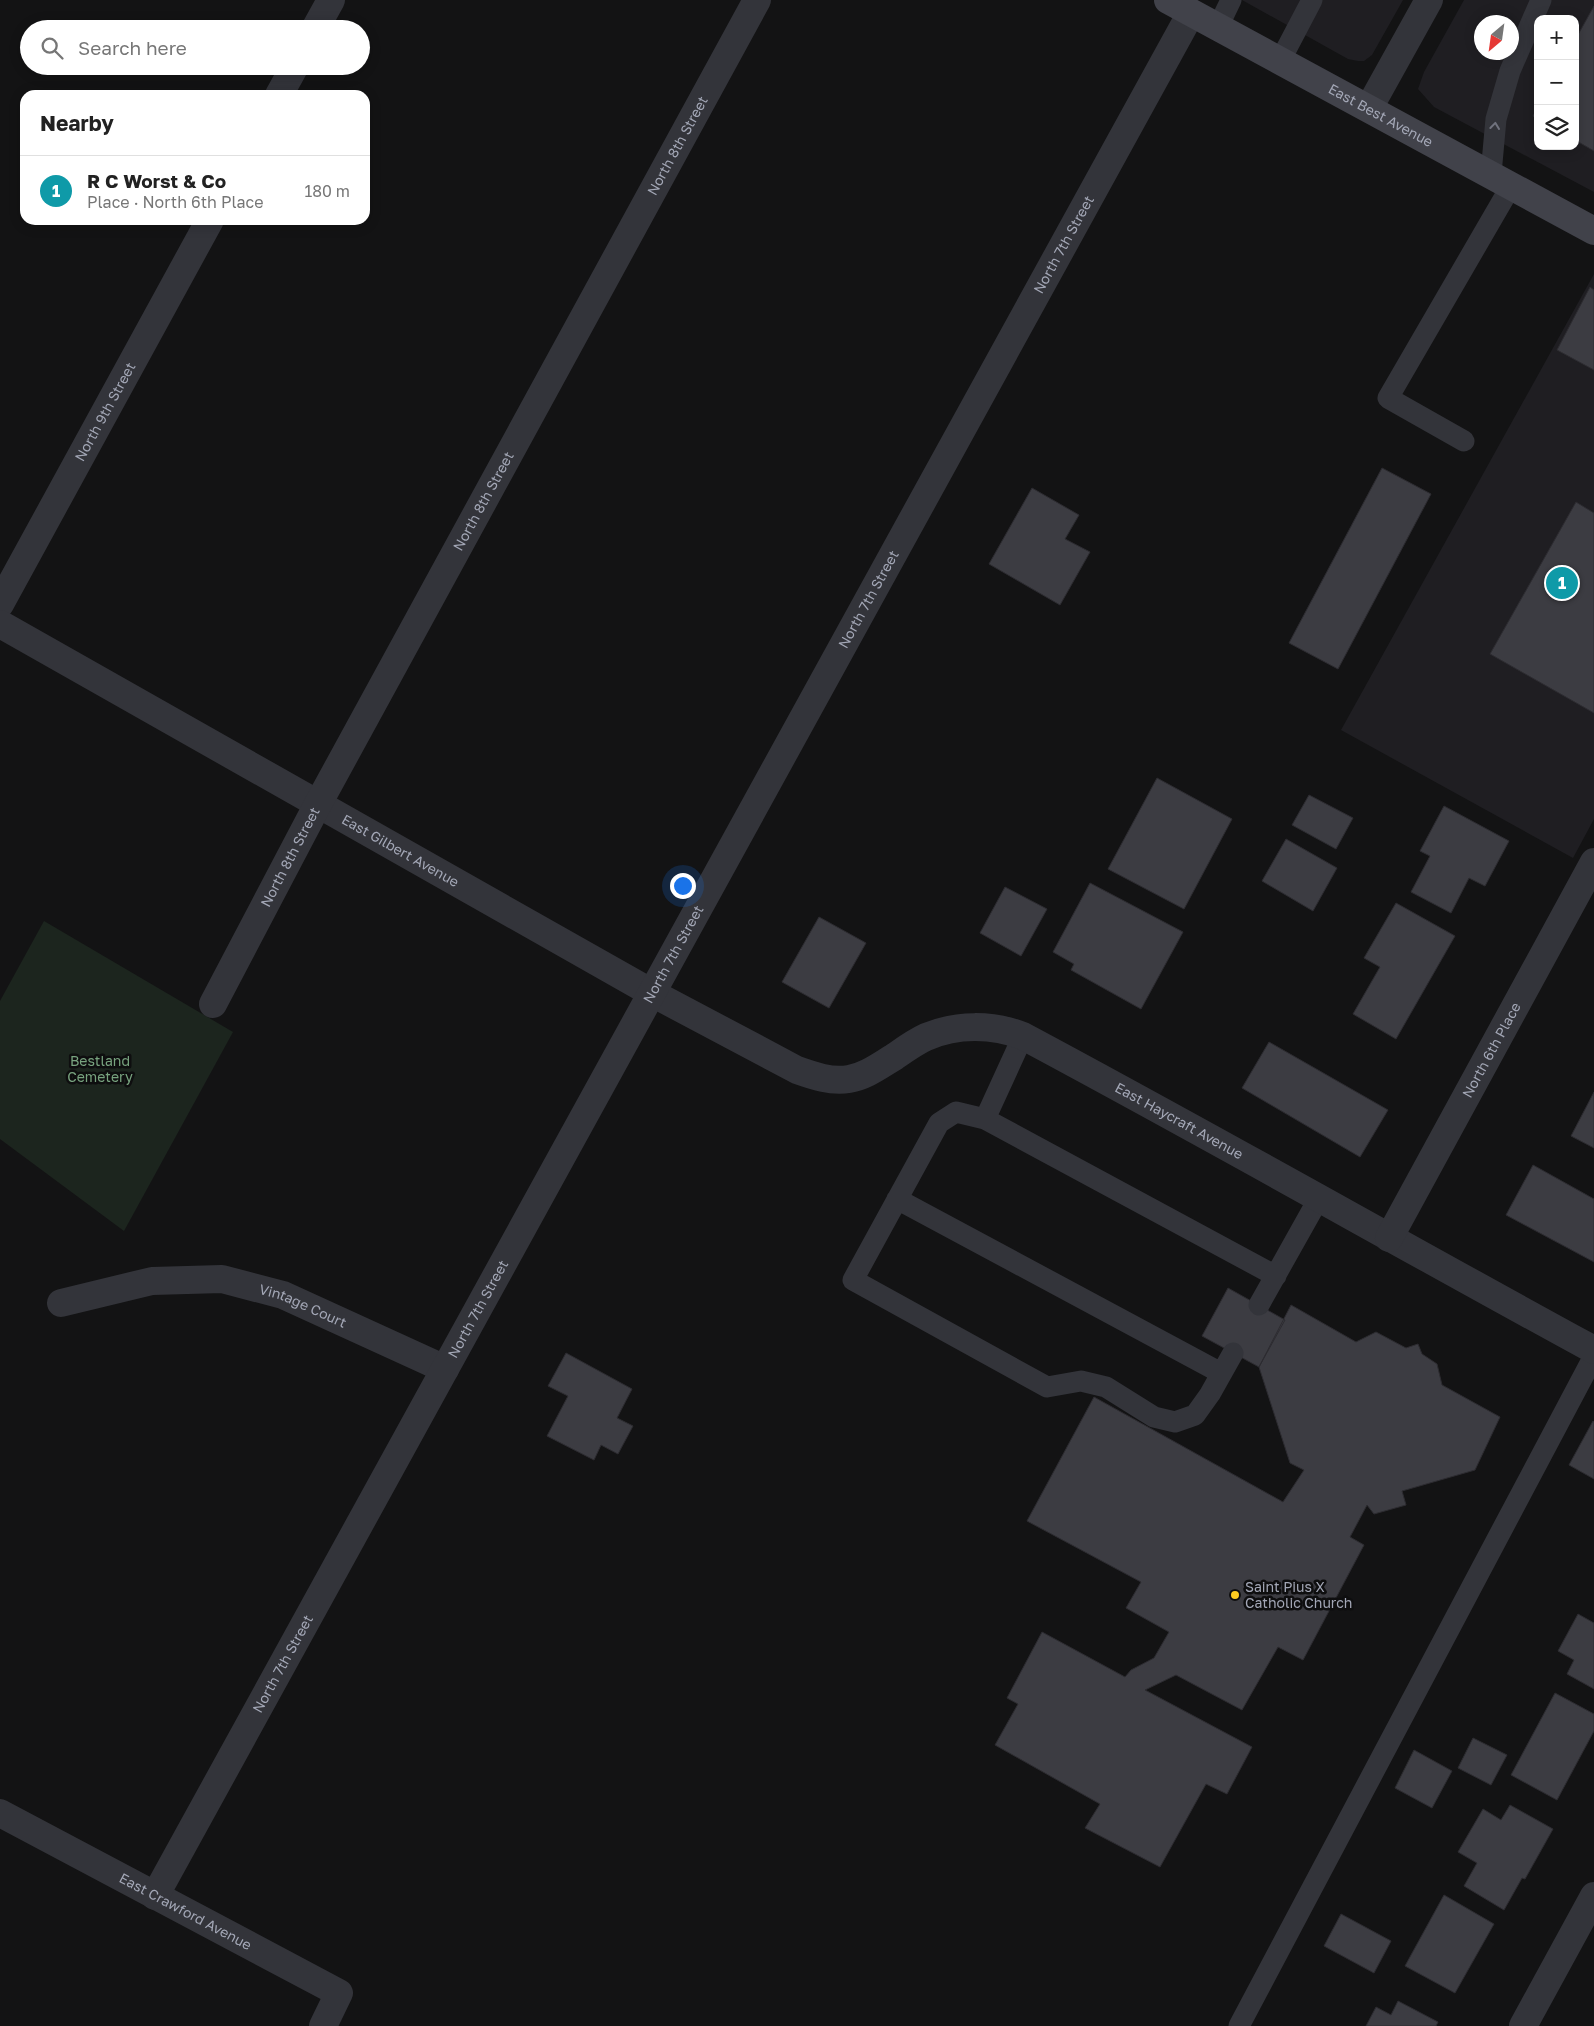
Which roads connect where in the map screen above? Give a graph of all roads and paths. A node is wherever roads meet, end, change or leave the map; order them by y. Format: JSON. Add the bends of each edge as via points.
{"nodes":[{"id":1,"x":331,"y":0,"type":"edge"},
{"id":2,"x":757,"y":0,"type":"edge"},
{"id":3,"x":1231,"y":0,"type":"edge"},
{"id":4,"x":1312,"y":0,"type":"edge"},
{"id":5,"x":1429,"y":0,"type":"edge"},
{"id":6,"x":1541,"y":0,"type":"edge"},
{"id":7,"x":1180,"y":6,"type":"edge"},
{"id":8,"x":320,"y":20,"type":"edge"},
{"id":9,"x":1218,"y":27,"type":"junction"},
{"id":10,"x":1280,"y":61,"type":"junction"},
{"id":11,"x":290,"y":75,"type":"edge"},
{"id":12,"x":282,"y":90,"type":"edge"},
{"id":13,"x":1368,"y":108,"type":"junction"},
{"id":14,"x":1501,"y":180,"type":"junction"},
{"id":15,"x":207,"y":225,"type":"edge"},
{"id":16,"x":1594,"y":231,"type":"edge"},
{"id":17,"x":1464,"y":441,"type":"dead end"},
{"id":18,"x":0,"y":604,"type":"edge"},
{"id":19,"x":0,"y":624,"type":"edge"},
{"id":20,"x":318,"y":804,"type":"junction"},
{"id":21,"x":1594,"y":862,"type":"edge"},
{"id":22,"x":652,"y":993,"type":"junction"},
{"id":23,"x":213,"y":1004,"type":"dead end"},
{"id":24,"x":1023,"y":1036,"type":"junction"},
{"id":25,"x":750,"y":1045,"type":"joint"},
{"id":26,"x":985,"y":1119,"type":"junction"},
{"id":27,"x":1319,"y":1198,"type":"junction"},
{"id":28,"x":897,"y":1200,"type":"junction"},
{"id":29,"x":1389,"y":1238,"type":"junction"},
{"id":30,"x":1276,"y":1276,"type":"junction"},
{"id":31,"x":61,"y":1302,"type":"dead end"},
{"id":32,"x":1259,"y":1305,"type":"dead end"},
{"id":33,"x":1594,"y":1350,"type":"edge"},
{"id":34,"x":1233,"y":1353,"type":"dead end"},
{"id":35,"x":1594,"y":1356,"type":"edge"},
{"id":36,"x":445,"y":1369,"type":"junction"},
{"id":37,"x":1222,"y":1373,"type":"junction"},
{"id":38,"x":0,"y":1813,"type":"edge"},
{"id":39,"x":155,"y":1896,"type":"junction"},
{"id":40,"x":1594,"y":1896,"type":"edge"},
{"id":41,"x":323,"y":2026,"type":"edge"},
{"id":42,"x":1239,"y":2026,"type":"edge"},
{"id":43,"x":1523,"y":2026,"type":"edge"}],
"edges":[{"from":1,"to":8,"type":"street"},
{"from":2,"to":20,"type":"street","name":"North 8th Street"},
{"from":3,"to":9,"type":"lane"},
{"from":4,"to":10,"type":"lane"},
{"from":5,"to":13,"type":"street"},
{"from":14,"to":6,"type":"lane","one_way":true,"via":[[1496,120],[1510,71]]},
{"from":7,"to":9,"type":"main road","name":"East Best Avenue"},
{"from":7,"to":22,"type":"street","name":"North 7th Street"},
{"from":9,"to":10,"type":"main road","name":"East Best Avenue"},
{"from":10,"to":13,"type":"main road","name":"East Best Avenue"},
{"from":11,"to":12,"type":"street"},
{"from":13,"to":14,"type":"main road","name":"East Best Avenue"},
{"from":14,"to":16,"type":"main road","name":"East Best Avenue"},
{"from":14,"to":17,"type":"lane","via":[[1388,398]]},
{"from":15,"to":18,"type":"street","name":"North 9th Street"},
{"from":19,"to":20,"type":"street","name":"East Gilbert Avenue"},
{"from":20,"to":22,"type":"street","name":"East Gilbert Avenue"},
{"from":20,"to":23,"type":"street","name":"North 8th Street"},
{"from":21,"to":29,"type":"street","name":"North 6th Place"},
{"from":22,"to":25,"type":"street","name":"East Gilbert Avenue"},
{"from":22,"to":36,"type":"street","name":"North 7th Street"},
{"from":24,"to":25,"type":"street","name":"East Haycraft Avenue","via":[[1007,1030],[951,1028],[925,1038],[866,1074],[848,1079],[823,1079]]},
{"from":24,"to":26,"type":"lane"},
{"from":24,"to":27,"type":"street","name":"East Haycraft Avenue"},
{"from":26,"to":28,"type":"lane","via":[[956,1112],[939,1123]]},
{"from":26,"to":30,"type":"lane"},
{"from":27,"to":29,"type":"street","name":"East Haycraft Avenue"},
{"from":27,"to":30,"type":"lane"},
{"from":28,"to":37,"type":"lane"},
{"from":28,"to":37,"type":"lane","via":[[853,1280],[1047,1387],[1080,1381],[1106,1387],[1154,1418],[1175,1422],[1195,1415]]},
{"from":29,"to":33,"type":"street","name":"East Haycraft Avenue"},
{"from":30,"to":32,"type":"lane"},
{"from":31,"to":36,"type":"street","name":"Vintage Court","via":[[152,1281],[222,1279],[283,1294]]},
{"from":34,"to":37,"type":"lane"},
{"from":35,"to":42,"type":"lane"},
{"from":36,"to":39,"type":"street","name":"North 7th Street"},
{"from":38,"to":39,"type":"street","name":"East Crawford Avenue"},
{"from":39,"to":41,"type":"street","name":"East Crawford Avenue","via":[[339,1993]]},
{"from":40,"to":43,"type":"street"}]}
